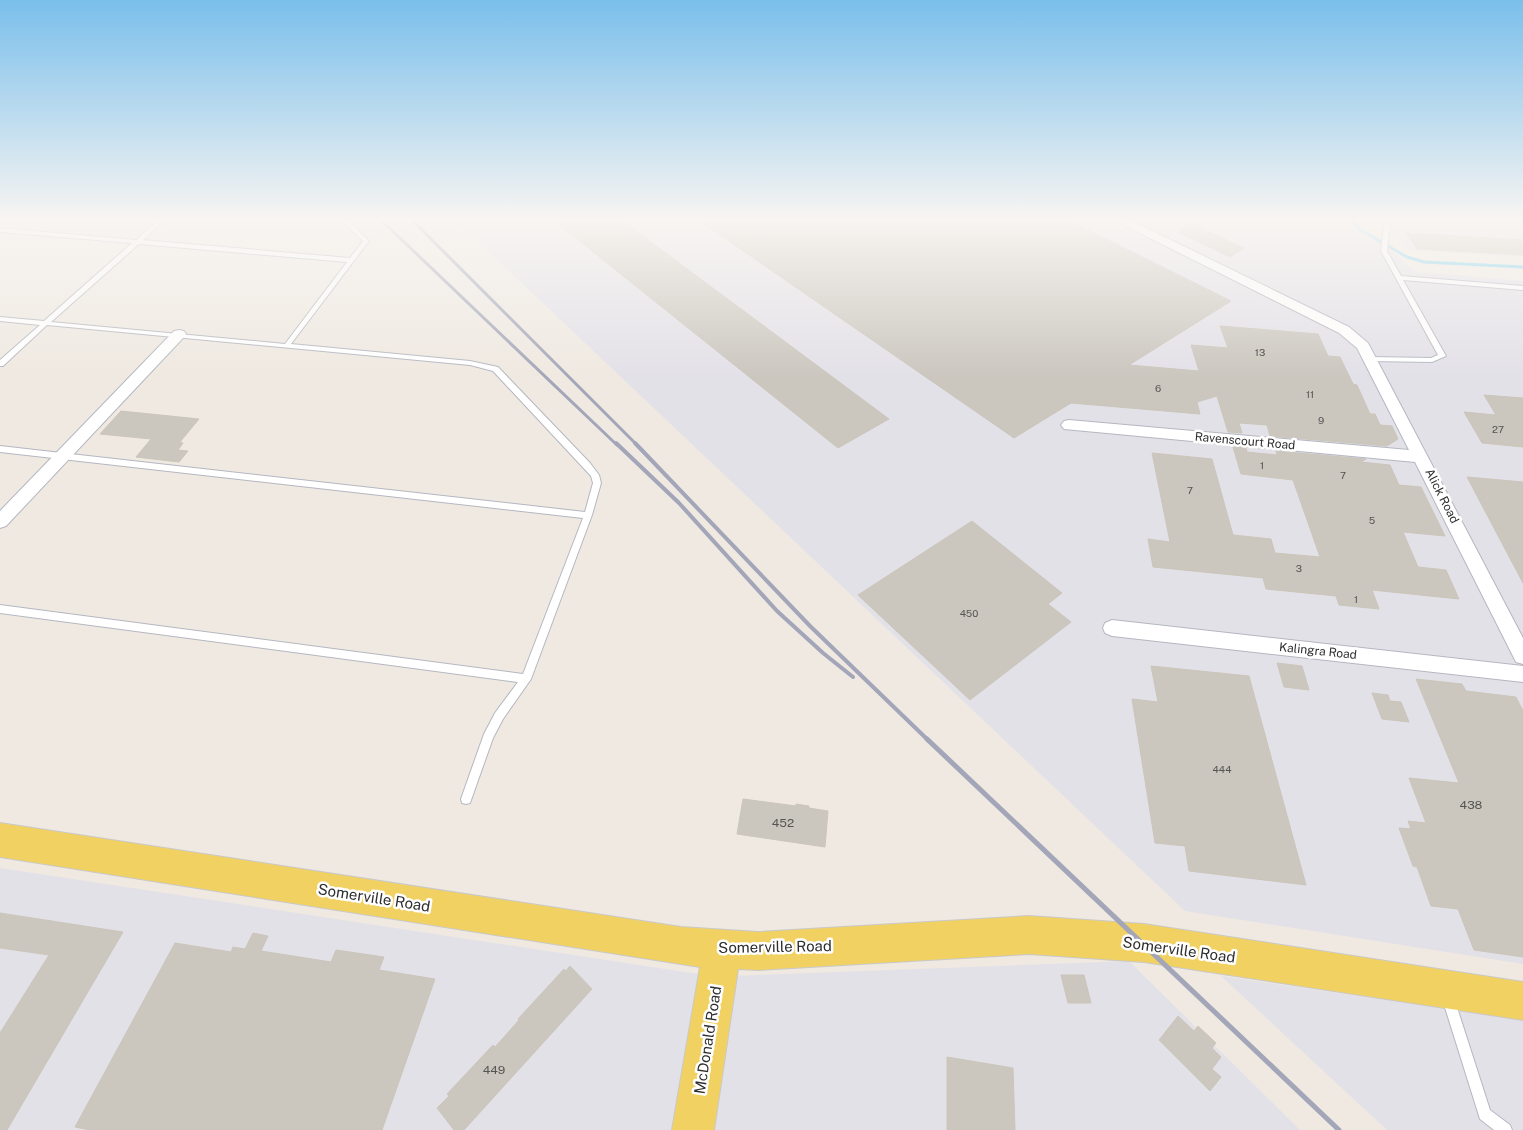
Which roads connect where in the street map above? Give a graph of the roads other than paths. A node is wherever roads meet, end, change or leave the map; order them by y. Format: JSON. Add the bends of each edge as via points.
{"nodes":[{"id":1,"x":103,"y":272,"type":"edge"},
{"id":2,"x":342,"y":272,"type":"edge"},
{"id":3,"x":1226,"y":272,"type":"edge"},
{"id":4,"x":1396,"y":272,"type":"edge"},
{"id":5,"x":1399,"y":278,"type":"junction"},
{"id":6,"x":1523,"y":288,"type":"edge"},
{"id":7,"x":0,"y":319,"type":"edge"},
{"id":8,"x":46,"y":322,"type":"junction"},
{"id":9,"x":179,"y":334,"type":"junction"},
{"id":10,"x":287,"y":345,"type":"junction"},
{"id":11,"x":1371,"y":358,"type":"junction"},
{"id":12,"x":0,"y":364,"type":"edge"},
{"id":13,"x":1069,"y":425,"type":"dead end"},
{"id":14,"x":0,"y":449,"type":"edge"},
{"id":15,"x":63,"y":456,"type":"junction"},
{"id":16,"x":1421,"y":457,"type":"junction"},
{"id":17,"x":588,"y":515,"type":"junction"},
{"id":18,"x":0,"y":522,"type":"edge"},
{"id":19,"x":0,"y":609,"type":"edge"},
{"id":20,"x":1112,"y":628,"type":"dead end"},
{"id":21,"x":1523,"y":655,"type":"edge"},
{"id":22,"x":1523,"y":674,"type":"edge"},
{"id":23,"x":526,"y":678,"type":"junction"},
{"id":24,"x":466,"y":799,"type":"dead end"},
{"id":25,"x":0,"y":840,"type":"edge"},
{"id":26,"x":722,"y":950,"type":"junction"},
{"id":27,"x":1446,"y":990,"type":"junction"},
{"id":28,"x":1523,"y":1001,"type":"edge"},
{"id":29,"x":693,"y":1130,"type":"edge"},
{"id":30,"x":1505,"y":1130,"type":"edge"}],
"edges":[{"from":1,"to":8,"type":"lane"},
{"from":2,"to":10,"type":"lane"},
{"from":3,"to":11,"type":"street","name":"Alick Road","via":[[1357,339]]},
{"from":4,"to":5,"type":"lane"},
{"from":5,"to":6,"type":"lane"},
{"from":5,"to":11,"type":"lane","via":[[1442,356],[1432,360]]},
{"from":7,"to":8,"type":"lane"},
{"from":8,"to":9,"type":"lane"},
{"from":8,"to":12,"type":"lane"},
{"from":9,"to":10,"type":"lane"},
{"from":9,"to":15,"type":"street"},
{"from":10,"to":17,"type":"lane","via":[[470,363],[495,369],[595,475],[596,492]]},
{"from":11,"to":16,"type":"street","name":"Alick Road"},
{"from":13,"to":16,"type":"street","name":"Ravenscourt Road"},
{"from":14,"to":15,"type":"lane"},
{"from":15,"to":17,"type":"lane"},
{"from":15,"to":18,"type":"street"},
{"from":16,"to":21,"type":"street","name":"Alick Road"},
{"from":17,"to":23,"type":"lane"},
{"from":19,"to":23,"type":"lane"},
{"from":20,"to":22,"type":"street","name":"Kalingra Road"},
{"from":23,"to":24,"type":"lane","via":[[488,737]]},
{"from":25,"to":26,"type":"main road","name":"Somerville Road","via":[[655,943]]},
{"from":26,"to":27,"type":"main road","name":"Somerville Road","via":[[758,951],[1029,934],[1144,943]]},
{"from":26,"to":29,"type":"main road","name":"McDonald Road"},
{"from":27,"to":28,"type":"main road","name":"Somerville Road"},
{"from":27,"to":30,"type":"lane","via":[[1485,1114]]}]}
